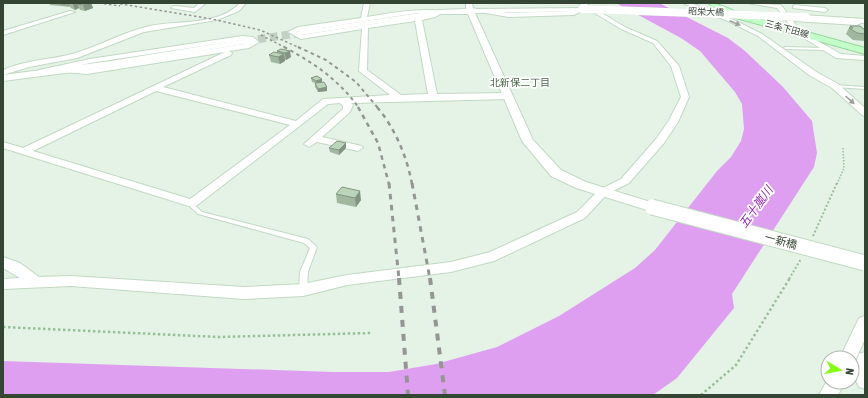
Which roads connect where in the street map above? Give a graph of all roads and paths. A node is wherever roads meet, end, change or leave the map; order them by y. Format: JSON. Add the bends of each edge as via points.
{"nodes":[{"id":1,"x":203,"y":3,"type":"edge"},
{"id":2,"x":243,"y":3,"type":"edge"},
{"id":3,"x":367,"y":3,"type":"edge"},
{"id":4,"x":415,"y":3,"type":"edge"},
{"id":5,"x":686,"y":3,"type":"edge"},
{"id":6,"x":712,"y":3,"type":"edge"},
{"id":7,"x":750,"y":3,"type":"edge"},
{"id":8,"x":815,"y":3,"type":"edge"},
{"id":9,"x":582,"y":6,"type":"edge"},
{"id":10,"x":469,"y":7,"type":"edge"},
{"id":11,"x":174,"y":8,"type":"dead end"},
{"id":12,"x":795,"y":8,"type":"dead end"},
{"id":13,"x":722,"y":10,"type":"junction"},
{"id":14,"x":825,"y":10,"type":"junction"},
{"id":15,"x":72,"y":12,"type":"dead end"},
{"id":16,"x":436,"y":13,"type":"junction"},
{"id":17,"x":417,"y":14,"type":"junction"},
{"id":18,"x":788,"y":18,"type":"junction"},
{"id":19,"x":752,"y":20,"type":"junction"},
{"id":20,"x":863,"y":21,"type":"edge"},
{"id":21,"x":364,"y":22,"type":"junction"},
{"id":22,"x":832,"y":24,"type":"junction"},
{"id":23,"x":798,"y":32,"type":"junction"},
{"id":24,"x":3,"y":33,"type":"edge"},
{"id":25,"x":300,"y":33,"type":"tunnel mouth"},
{"id":26,"x":242,"y":44,"type":"junction"},
{"id":27,"x":826,"y":49,"type":"junction"},
{"id":28,"x":786,"y":51,"type":"junction"},
{"id":29,"x":865,"y":51,"type":"edge"},
{"id":30,"x":74,"y":56,"type":"junction"},
{"id":31,"x":865,"y":58,"type":"edge"},
{"id":32,"x":80,"y":63,"type":"junction"},
{"id":33,"x":3,"y":73,"type":"edge"},
{"id":34,"x":37,"y":74,"type":"junction"},
{"id":35,"x":3,"y":78,"type":"edge"},
{"id":36,"x":835,"y":86,"type":"junction"},
{"id":37,"x":154,"y":88,"type":"junction"},
{"id":38,"x":865,"y":88,"type":"edge"},
{"id":39,"x":508,"y":96,"type":"junction"},
{"id":40,"x":433,"y":97,"type":"junction"},
{"id":41,"x":398,"y":98,"type":"junction"},
{"id":42,"x":342,"y":100,"type":"junction"},
{"id":43,"x":865,"y":113,"type":"edge"},
{"id":44,"x":298,"y":124,"type":"junction"},
{"id":45,"x":3,"y":145,"type":"edge"},
{"id":46,"x":358,"y":148,"type":"dead end"},
{"id":47,"x":843,"y":148,"type":"dead end"},
{"id":48,"x":24,"y":151,"type":"junction"},
{"id":49,"x":603,"y":192,"type":"junction"},
{"id":50,"x":189,"y":203,"type":"junction"},
{"id":51,"x":809,"y":243,"type":"dead end"},
{"id":52,"x":802,"y":256,"type":"dead end"},
{"id":53,"x":3,"y":262,"type":"edge"},
{"id":54,"x":865,"y":263,"type":"edge"},
{"id":55,"x":34,"y":281,"type":"junction"},
{"id":56,"x":3,"y":284,"type":"edge"},
{"id":57,"x":303,"y":290,"type":"junction"},
{"id":58,"x":865,"y":322,"type":"edge"},
{"id":59,"x":3,"y":327,"type":"edge"},
{"id":60,"x":371,"y":333,"type":"dead end"},
{"id":61,"x":852,"y":350,"type":"edge"},
{"id":62,"x":865,"y":359,"type":"edge"},
{"id":63,"x":865,"y":381,"type":"edge"},
{"id":64,"x":702,"y":395,"type":"edge"}],
"edges":[{"from":1,"to":11,"type":"street","via":[[195,10]]},
{"from":2,"to":30,"type":"street","via":[[240,8],[228,14],[150,28]]},
{"from":3,"to":21,"type":"street"},
{"from":4,"to":17,"type":"street"},
{"from":5,"to":28,"type":"street","one_way":true,"via":[[746,28]]},
{"from":6,"to":13,"type":"main road","name":"三条下田線"},
{"from":7,"to":18,"type":"street","via":[[779,6]]},
{"from":8,"to":14,"type":"street"},
{"from":9,"to":10,"type":"street","name":"昭栄大橋"},
{"from":9,"to":20,"type":"street","name":"昭栄大橋","bridge":true},
{"from":9,"to":49,"type":"street","via":[[655,42],[675,66],[685,97],[660,141],[624,181]]},
{"from":10,"to":16,"type":"street","name":"昭栄大橋"},
{"from":10,"to":39,"type":"street","name":"一新橋"},
{"from":12,"to":14,"type":"street"},
{"from":13,"to":18,"type":"street"},
{"from":13,"to":19,"type":"main road","name":"三条下田線"},
{"from":14,"to":22,"type":"street"},
{"from":15,"to":24,"type":"street"},
{"from":16,"to":17,"type":"street","via":[[433,16]]},
{"from":16,"to":25,"type":"street","name":"昭栄大橋"},
{"from":17,"to":21,"type":"street"},
{"from":17,"to":40,"type":"street"},
{"from":18,"to":19,"type":"street","via":[[756,17]]},
{"from":18,"to":22,"type":"street"},
{"from":18,"to":23,"type":"street"},
{"from":19,"to":23,"type":"main road","name":"三条下田線"},
{"from":19,"to":28,"type":"street","via":[[752,23]]},
{"from":20,"to":22,"type":"street"},
{"from":21,"to":21,"type":"street","via":[[298,29],[291,32],[301,37]]},
{"from":21,"to":41,"type":"street","via":[[363,71]]},
{"from":23,"to":27,"type":"street"},
{"from":23,"to":29,"type":"main road","name":"三条下田線"},
{"from":26,"to":32,"type":"street","via":[[255,42],[251,38],[242,38]]},
{"from":26,"to":34,"type":"street"},
{"from":26,"to":37,"type":"street"},
{"from":27,"to":28,"type":"lane"},
{"from":27,"to":31,"type":"street","via":[[839,56]]},
{"from":28,"to":36,"type":"street","via":[[812,73]]},
{"from":30,"to":32,"type":"street"},
{"from":30,"to":33,"type":"street"},
{"from":32,"to":34,"type":"street"},
{"from":34,"to":35,"type":"street"},
{"from":36,"to":38,"type":"lane"},
{"from":36,"to":43,"type":"street","one_way":true},
{"from":37,"to":44,"type":"street"},
{"from":37,"to":48,"type":"street"},
{"from":39,"to":40,"type":"street"},
{"from":39,"to":49,"type":"street","name":"一新橋","via":[[528,141],[556,174]]},
{"from":40,"to":41,"type":"street"},
{"from":41,"to":42,"type":"street"},
{"from":42,"to":44,"type":"street","via":[[326,101]]},
{"from":42,"to":46,"type":"street","via":[[348,106],[347,110],[312,141]]},
{"from":44,"to":50,"type":"street"},
{"from":45,"to":48,"type":"street"},
{"from":47,"to":51,"type":"path","via":[[844,168]]},
{"from":48,"to":50,"type":"street"},
{"from":49,"to":54,"type":"street","name":"一新橋","bridge":true},
{"from":49,"to":57,"type":"street","via":[[581,215],[494,256],[451,267],[347,280]]},
{"from":50,"to":57,"type":"lane","via":[[200,213],[306,241],[314,247],[304,272]]},
{"from":52,"to":64,"type":"path","via":[[736,365]]},
{"from":53,"to":55,"type":"street","via":[[15,267]]},
{"from":55,"to":56,"type":"street"},
{"from":55,"to":57,"type":"street","via":[[71,281],[244,293]]},
{"from":58,"to":61,"type":"street"},
{"from":59,"to":60,"type":"path","via":[[219,337]]},
{"from":62,"to":63,"type":"street","via":[[861,374]]}]}
